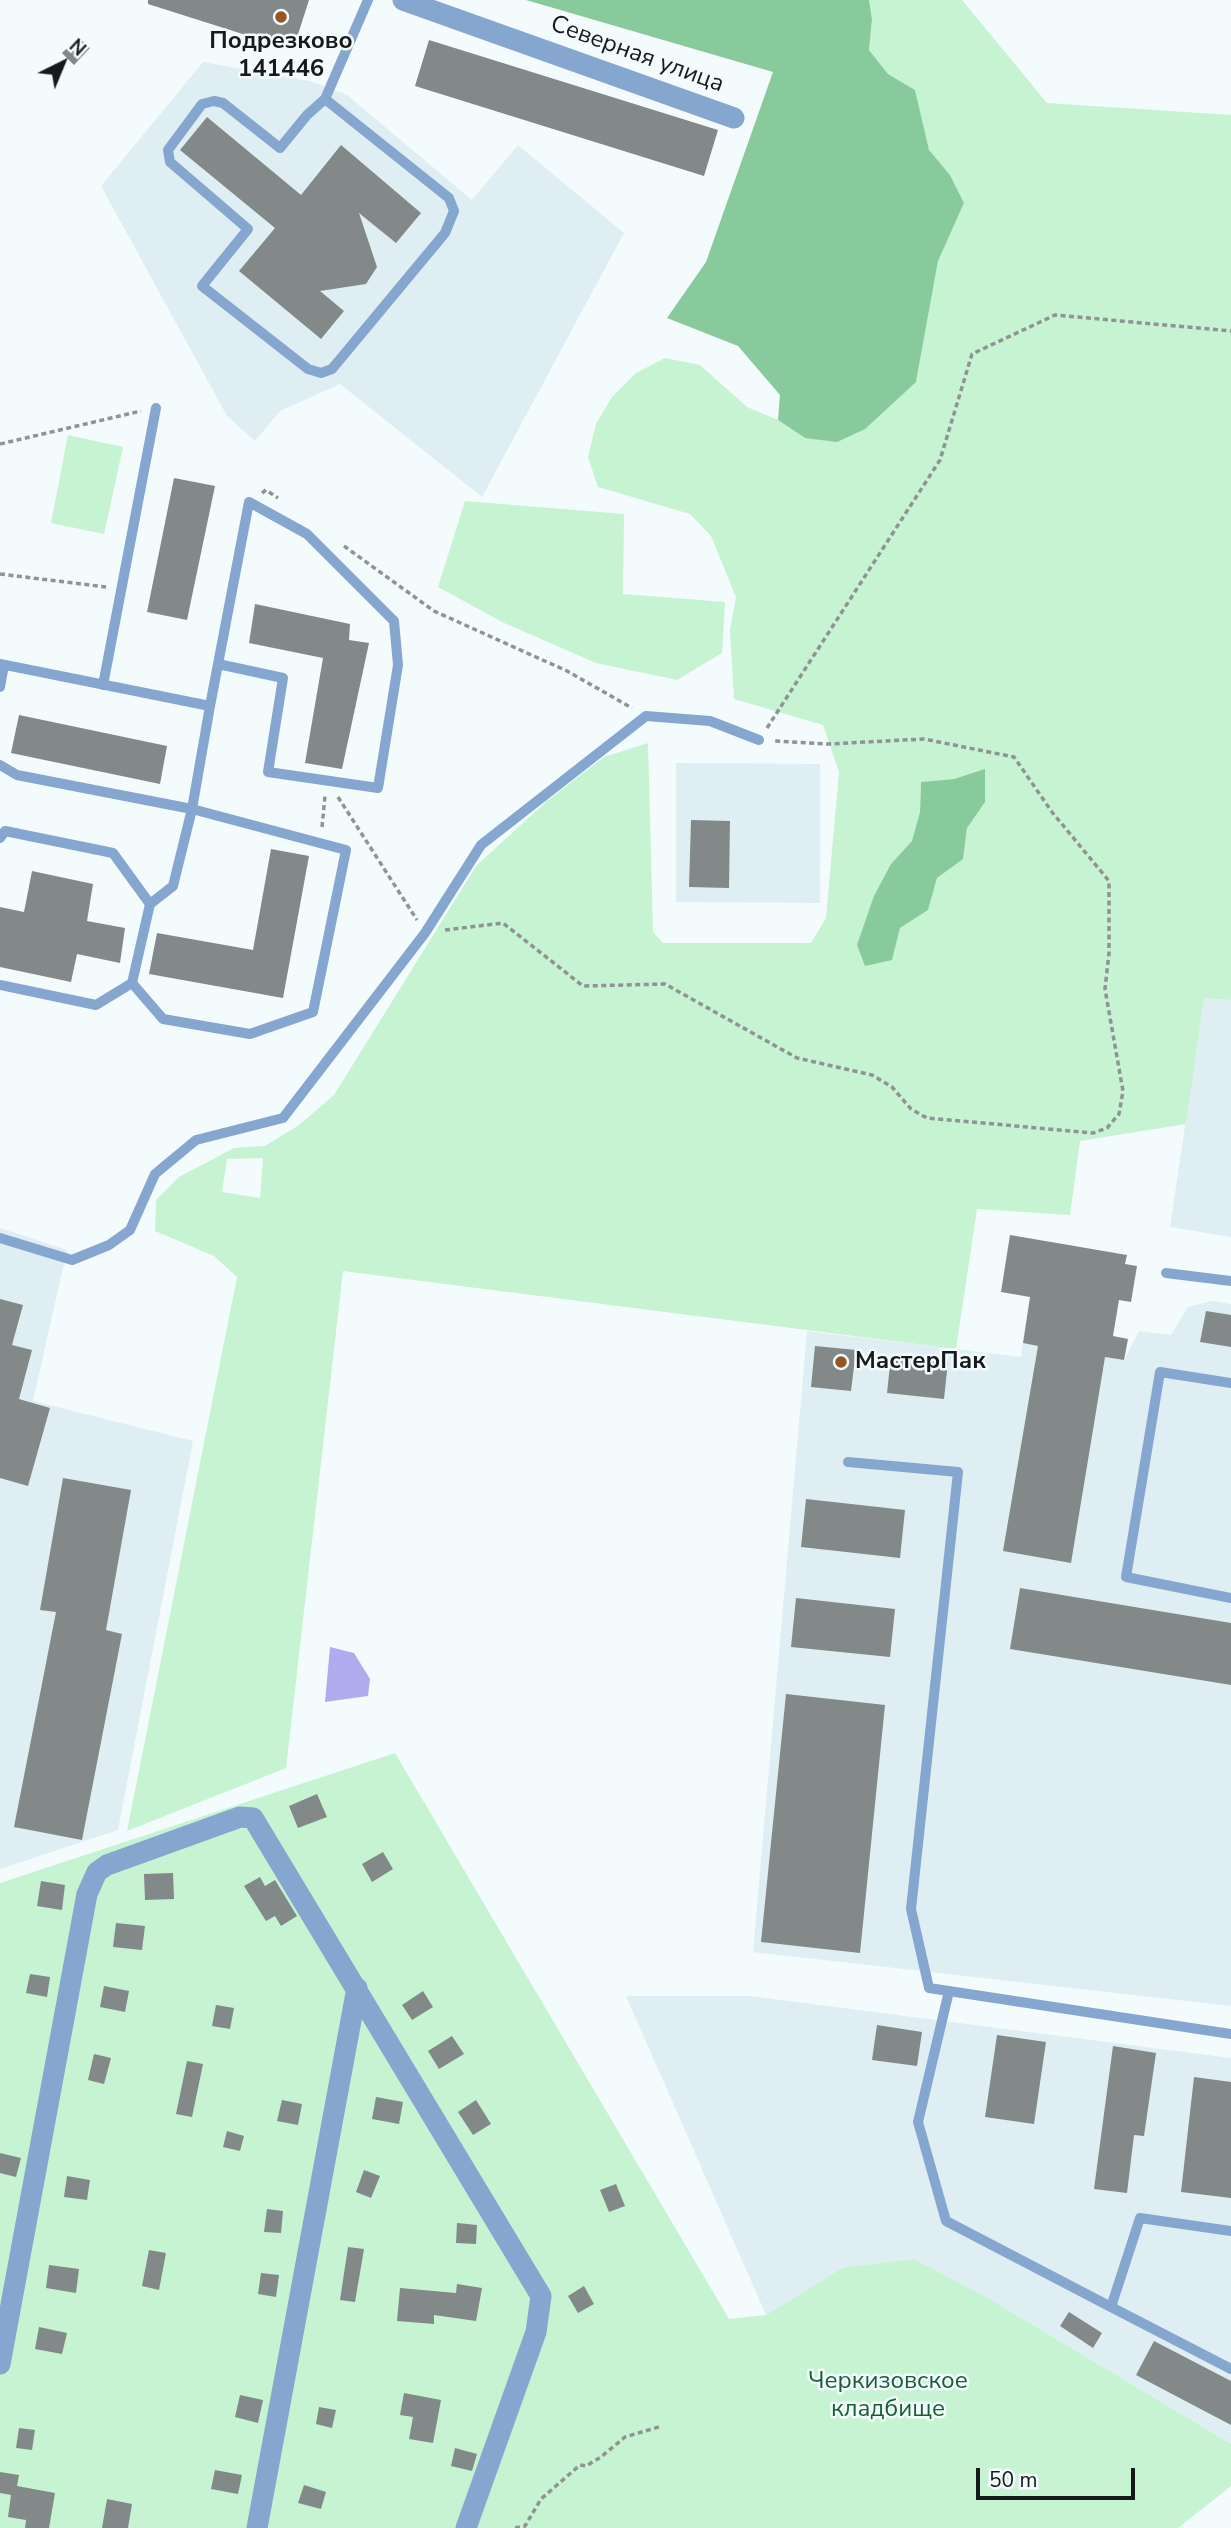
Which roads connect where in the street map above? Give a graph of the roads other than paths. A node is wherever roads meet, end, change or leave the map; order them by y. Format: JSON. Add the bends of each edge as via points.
{"nodes":[{"id":1,"x":368,"y":0,"type":"edge"},
{"id":2,"x":403,"y":0,"type":"edge"},
{"id":3,"x":325,"y":99,"type":"junction"},
{"id":4,"x":734,"y":118,"type":"dead end"},
{"id":5,"x":156,"y":408,"type":"road end"},
{"id":6,"x":2,"y":664,"type":"edge"},
{"id":7,"x":218,"y":664,"type":"junction"},
{"id":8,"x":103,"y":685,"type":"junction"},
{"id":9,"x":0,"y":687,"type":"edge"},
{"id":10,"x":210,"y":706,"type":"junction"},
{"id":11,"x":759,"y":740,"type":"road end"},
{"id":12,"x":0,"y":765,"type":"edge"},
{"id":13,"x":192,"y":809,"type":"junction"},
{"id":14,"x":0,"y":838,"type":"edge"},
{"id":15,"x":150,"y":904,"type":"junction"},
{"id":16,"x":132,"y":983,"type":"junction"},
{"id":17,"x":0,"y":985,"type":"edge"},
{"id":18,"x":0,"y":1238,"type":"edge"},
{"id":19,"x":1166,"y":1273,"type":"dead end"},
{"id":20,"x":1231,"y":1281,"type":"edge"},
{"id":21,"x":1231,"y":1382,"type":"edge"},
{"id":22,"x":848,"y":1462,"type":"dead end"},
{"id":23,"x":1231,"y":1598,"type":"edge"},
{"id":24,"x":357,"y":1988,"type":"junction"},
{"id":25,"x":948,"y":1991,"type":"junction"},
{"id":26,"x":1231,"y":2034,"type":"edge"},
{"id":27,"x":1231,"y":2231,"type":"edge"},
{"id":28,"x":1111,"y":2307,"type":"junction"},
{"id":29,"x":0,"y":2364,"type":"edge"},
{"id":30,"x":1231,"y":2369,"type":"edge"},
{"id":31,"x":257,"y":2528,"type":"edge"},
{"id":32,"x":466,"y":2528,"type":"edge"}],
"edges":[{"from":1,"to":3,"type":"lane"},
{"from":2,"to":4,"type":"street","name":"Северная улица"},
{"from":3,"to":3,"type":"lane","via":[[279,148],[223,103],[202,104],[168,150],[170,162],[248,229],[202,286],[308,369],[321,373],[332,369],[436,243],[453,220],[454,211],[449,198]]},
{"from":5,"to":8,"type":"lane"},
{"from":6,"to":8,"type":"lane"},
{"from":6,"to":9,"type":"lane"},
{"from":7,"to":7,"type":"lane","via":[[249,502],[307,534],[394,621],[398,665],[378,788],[268,772],[283,678]]},
{"from":7,"to":10,"type":"lane"},
{"from":8,"to":10,"type":"lane"},
{"from":10,"to":13,"type":"lane"},
{"from":11,"to":18,"type":"lane","via":[[710,721],[646,716],[481,845],[425,933],[283,1118],[195,1140],[155,1174],[130,1230],[108,1245],[72,1259]]},
{"from":12,"to":13,"type":"lane","via":[[17,775]]},
{"from":13,"to":15,"type":"lane","via":[[173,886]]},
{"from":13,"to":16,"type":"lane","via":[[346,850],[313,1012],[250,1034],[163,1019]]},
{"from":14,"to":15,"type":"lane","via":[[5,831],[113,853]]},
{"from":15,"to":16,"type":"lane"},
{"from":16,"to":17,"type":"lane","via":[[96,1005]]},
{"from":19,"to":20,"type":"lane"},
{"from":21,"to":23,"type":"lane","via":[[1160,1372],[1126,1577]]},
{"from":22,"to":25,"type":"lane","via":[[958,1472],[911,1909],[929,1988]]},
{"from":24,"to":29,"type":"street","via":[[253,1818],[240,1817],[97,1872],[87,1894]]},
{"from":24,"to":31,"type":"street"},
{"from":24,"to":32,"type":"street","via":[[541,2296],[536,2332]]},
{"from":25,"to":26,"type":"lane"},
{"from":25,"to":28,"type":"lane","via":[[918,2122],[946,2221]]},
{"from":27,"to":28,"type":"lane","via":[[1140,2218]]},
{"from":28,"to":30,"type":"lane"}]}
